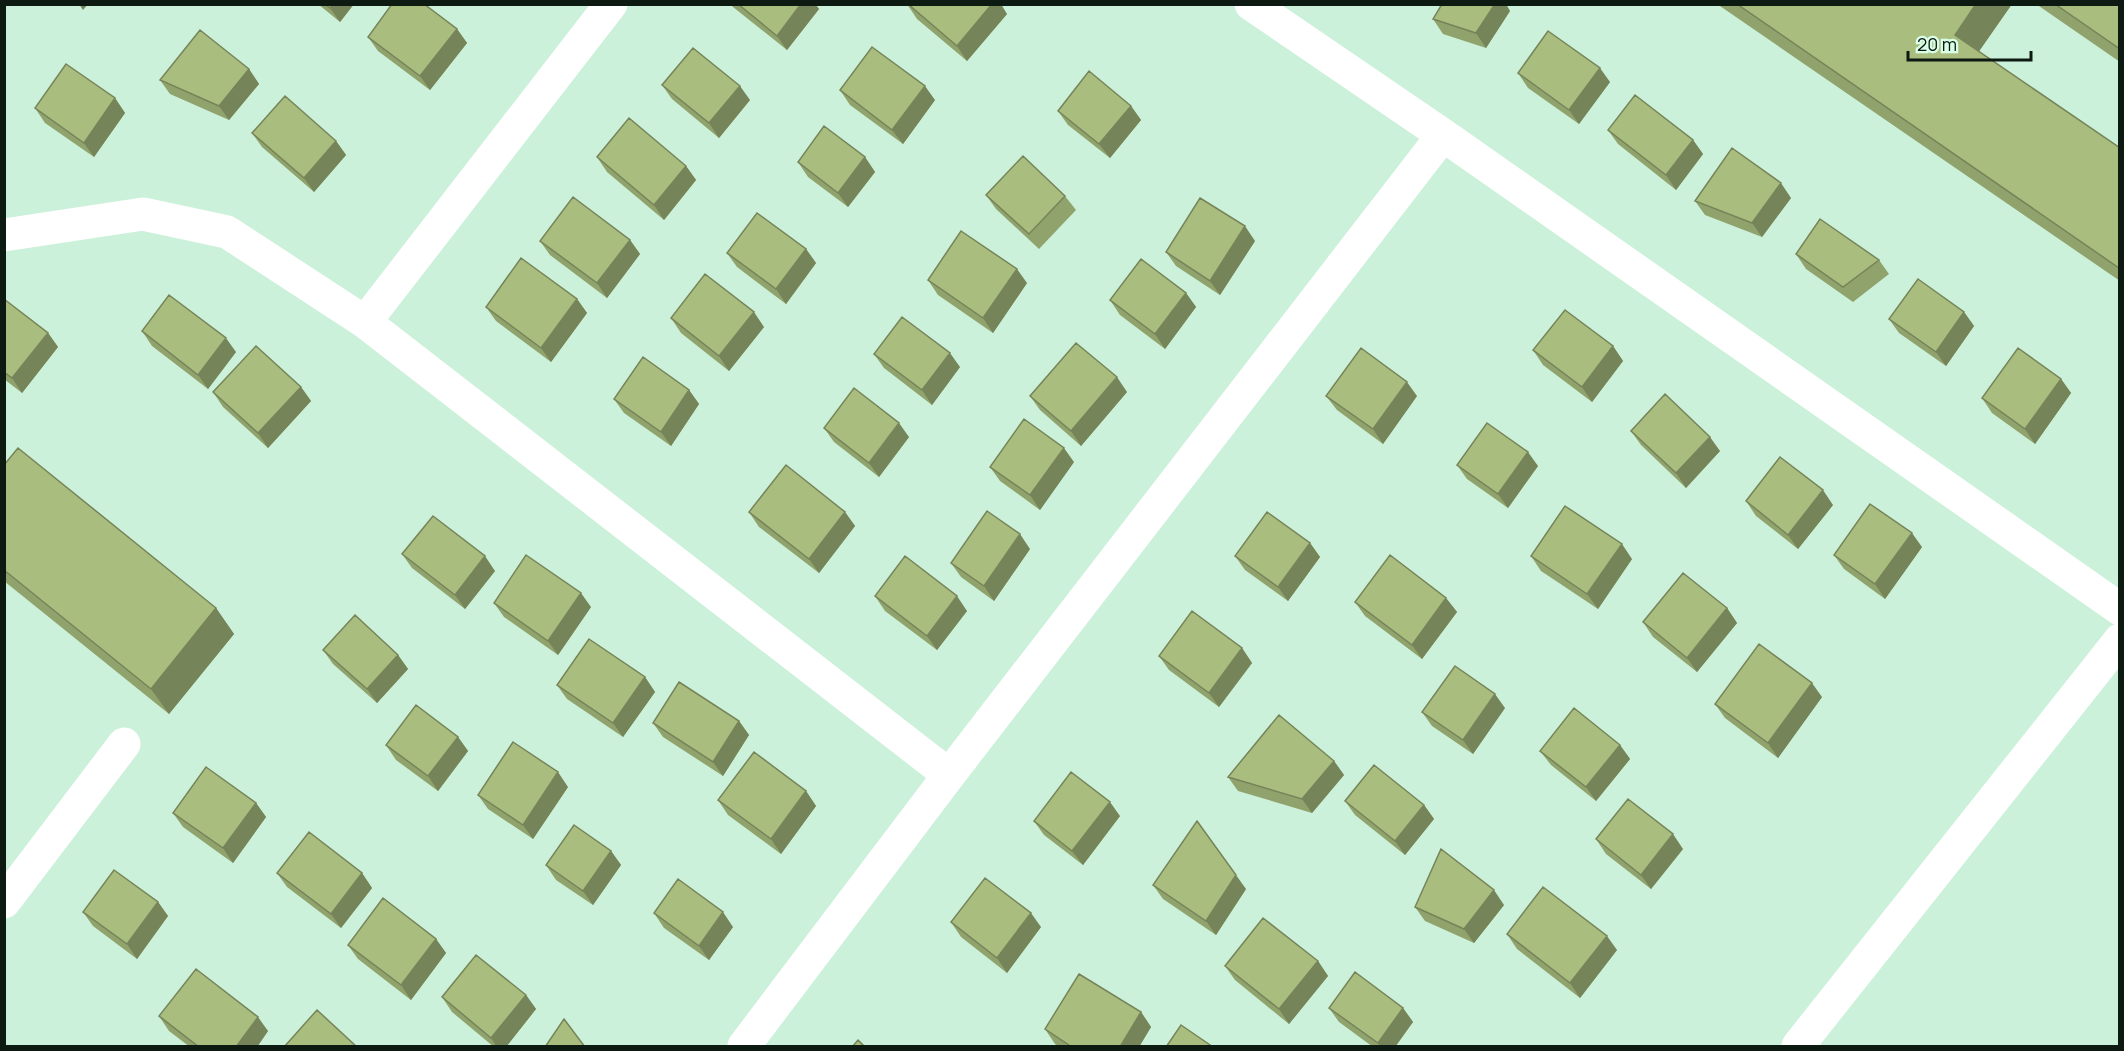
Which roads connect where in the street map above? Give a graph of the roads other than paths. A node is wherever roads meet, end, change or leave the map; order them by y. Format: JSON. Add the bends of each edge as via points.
{"nodes":[{"id":1,"x":1251,"y":4,"type":"edge"},
{"id":2,"x":596,"y":9,"type":"edge"},
{"id":3,"x":1443,"y":135,"type":"junction"},
{"id":4,"x":4,"y":235,"type":"edge"},
{"id":5,"x":364,"y":322,"type":"junction"},
{"id":6,"x":2120,"y":609,"type":"edge"},
{"id":7,"x":2120,"y":640,"type":"edge"},
{"id":8,"x":124,"y":744,"type":"dead end"},
{"id":9,"x":949,"y":775,"type":"junction"},
{"id":10,"x":4,"y":902,"type":"edge"},
{"id":11,"x":744,"y":1047,"type":"edge"},
{"id":12,"x":1798,"y":1047,"type":"edge"}],
"edges":[{"from":1,"to":3,"type":"street"},
{"from":2,"to":5,"type":"street"},
{"from":3,"to":6,"type":"street"},
{"from":3,"to":9,"type":"street"},
{"from":4,"to":5,"type":"street","via":[[144,214],[227,232]]},
{"from":5,"to":9,"type":"street"},
{"from":7,"to":12,"type":"street"},
{"from":8,"to":10,"type":"street"},
{"from":9,"to":11,"type":"street"}]}
